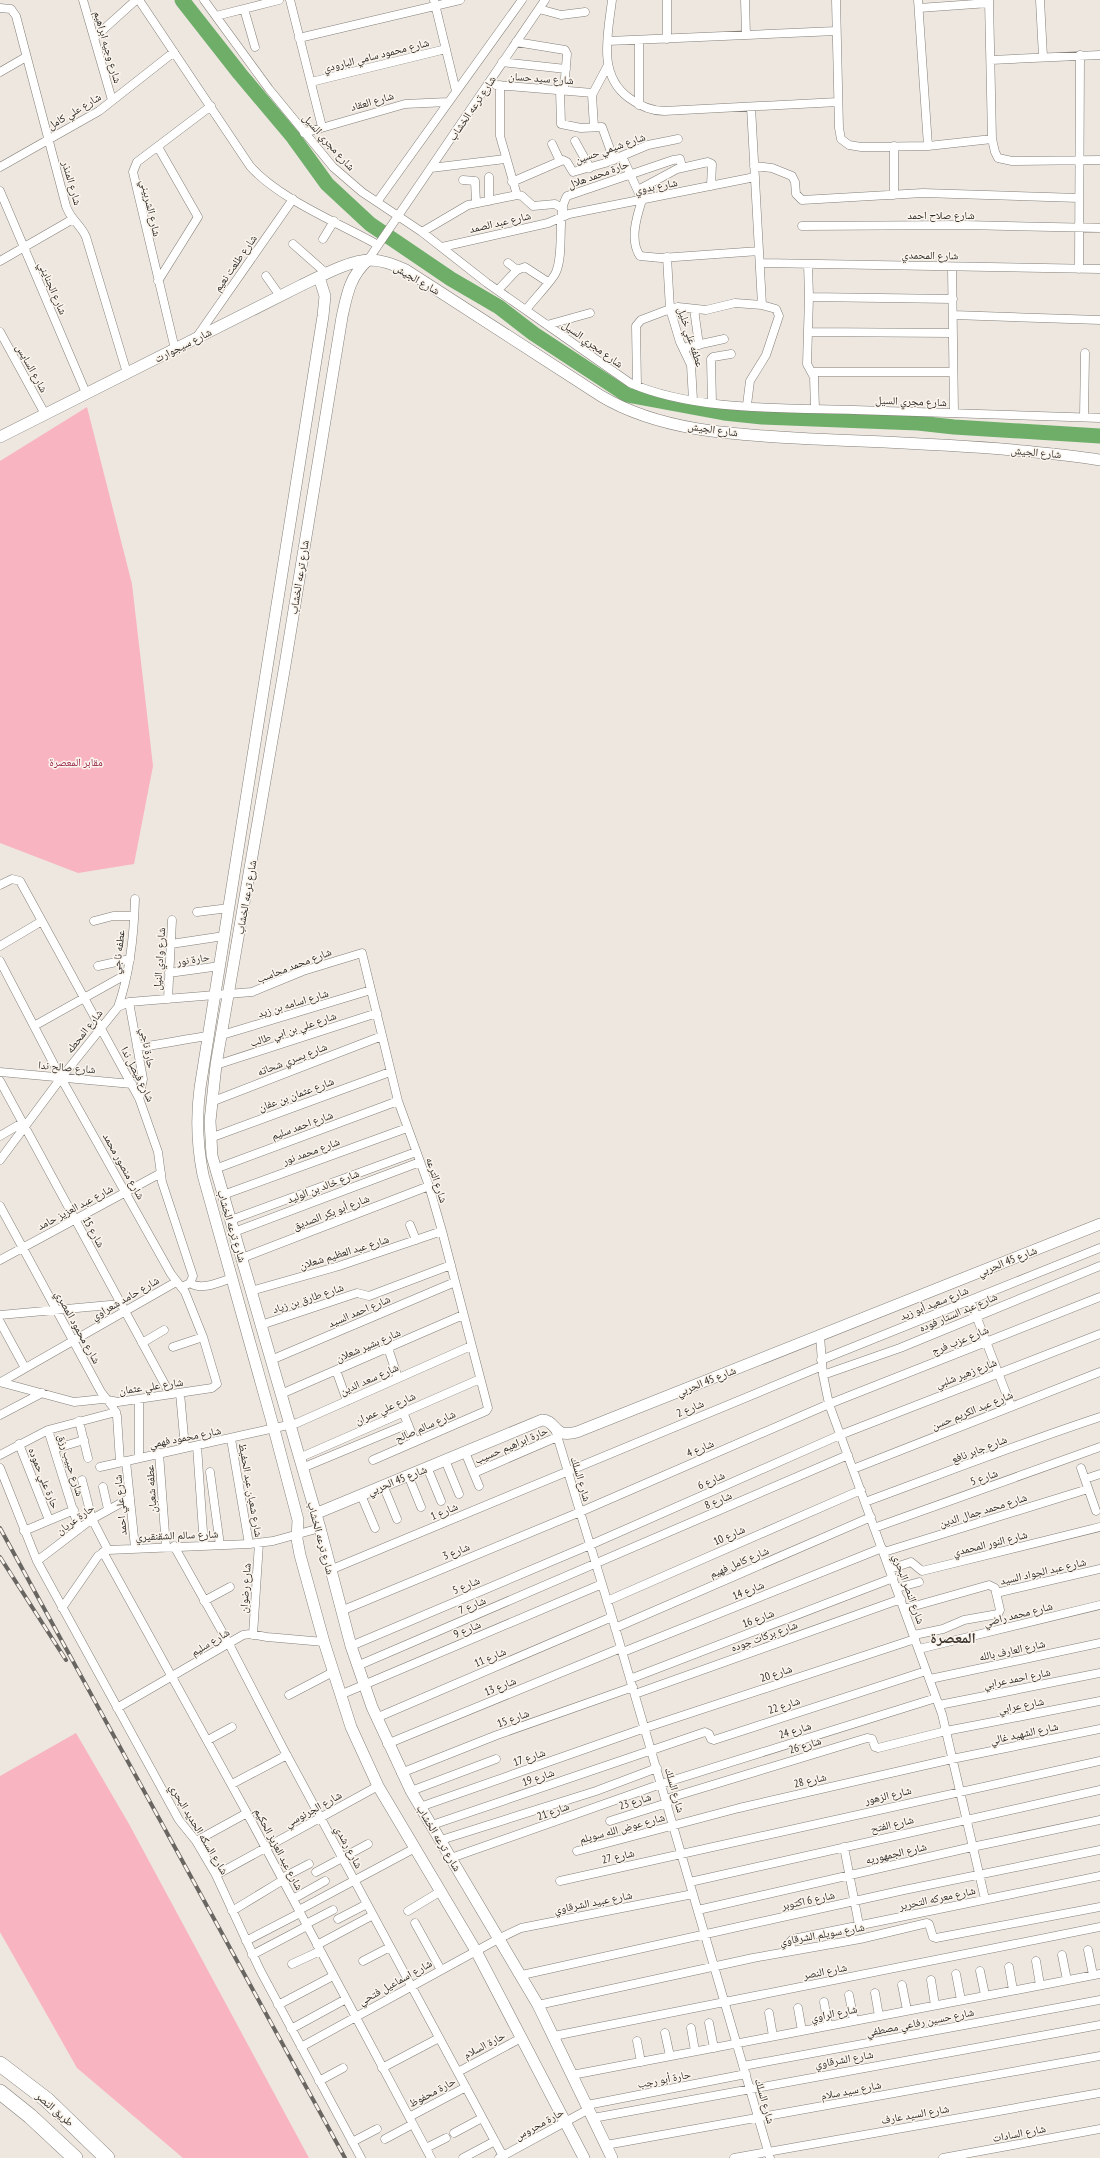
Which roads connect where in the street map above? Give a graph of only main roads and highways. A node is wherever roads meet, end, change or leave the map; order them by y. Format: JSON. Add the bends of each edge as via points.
{"nodes":[{"id":1,"x":0,"y":2064,"type":"edge"},
{"id":2,"x":0,"y":2092,"type":"edge"},
{"id":3,"x":75,"y":2158,"type":"edge"},
{"id":4,"x":107,"y":2158,"type":"edge"}],
"edges":[{"from":1,"to":4,"type":"highway","name":"طريق النصر","via":[[46,2100]]},
{"from":2,"to":3,"type":"highway","name":"طريق النصر"}]}
